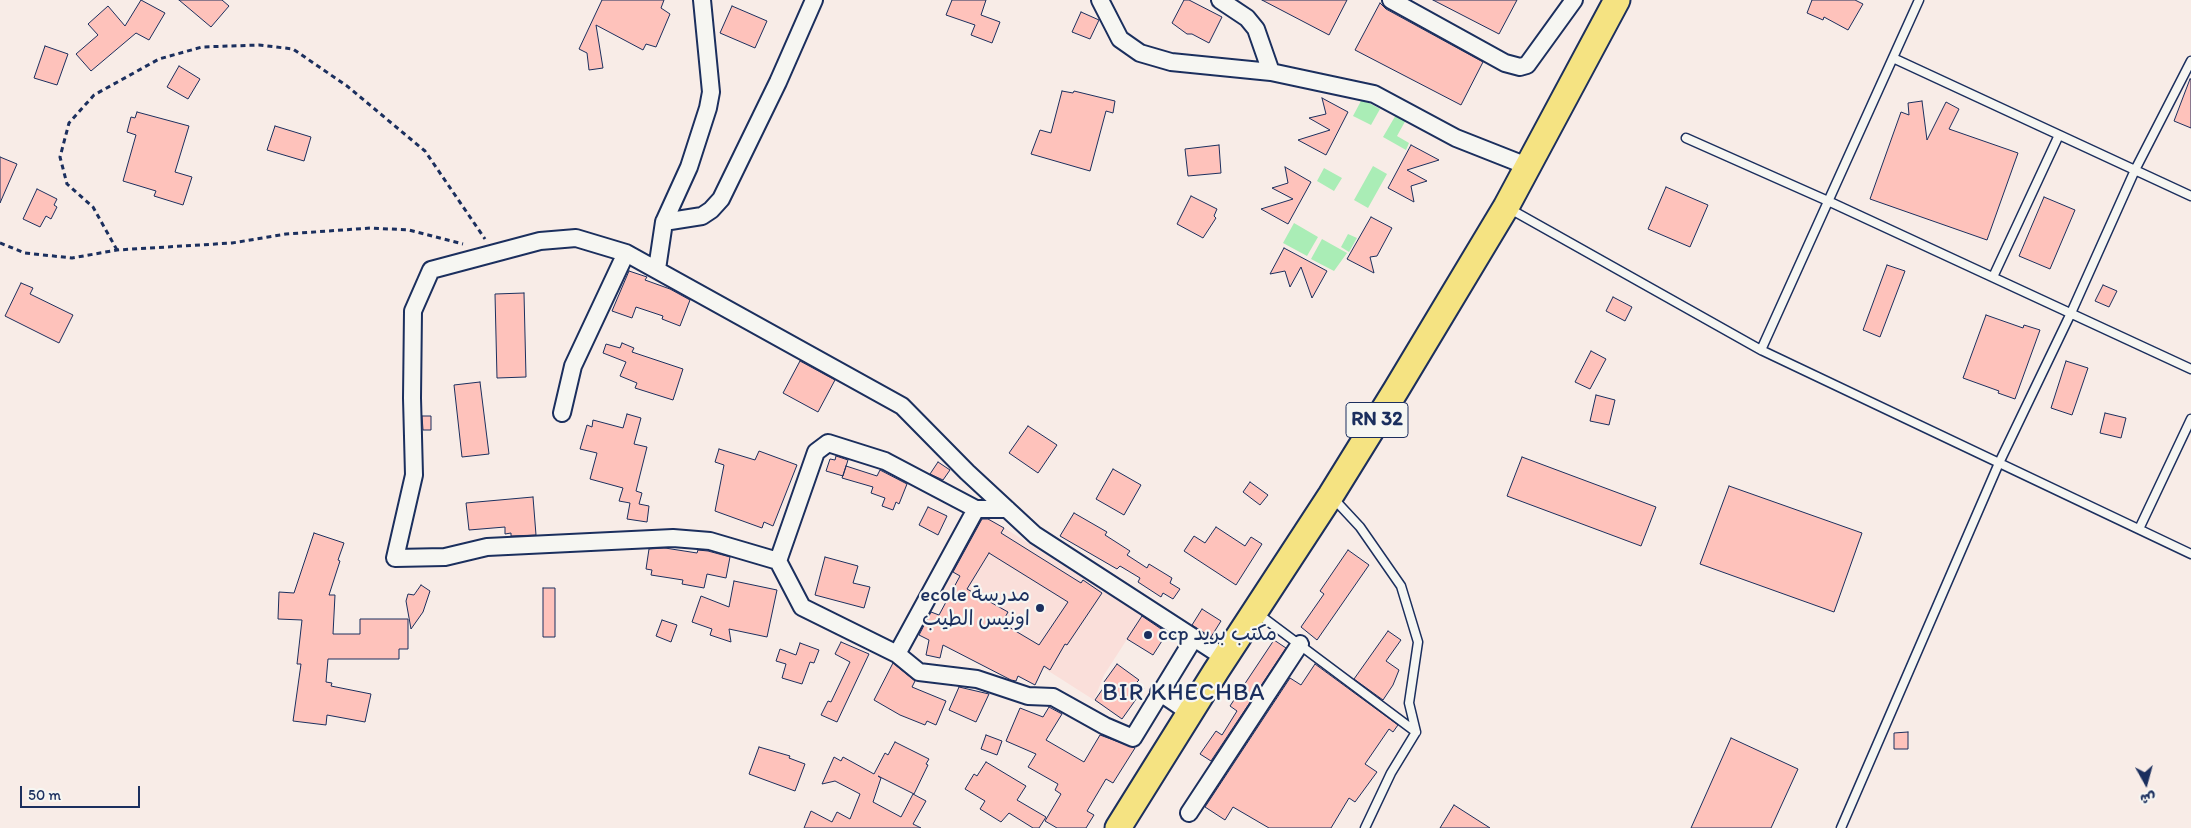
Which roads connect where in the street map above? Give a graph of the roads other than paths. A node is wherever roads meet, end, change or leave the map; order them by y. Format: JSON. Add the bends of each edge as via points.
{"nodes":[{"id":1,"x":702,"y":0,"type":"edge"},
{"id":2,"x":814,"y":0,"type":"edge"},
{"id":3,"x":1100,"y":0,"type":"edge"},
{"id":4,"x":1220,"y":0,"type":"edge"},
{"id":5,"x":1391,"y":0,"type":"edge"},
{"id":6,"x":1574,"y":0,"type":"edge"},
{"id":7,"x":1617,"y":0,"type":"edge"},
{"id":8,"x":1919,"y":0,"type":"edge"},
{"id":9,"x":1893,"y":58,"type":"junction"},
{"id":10,"x":2191,"y":61,"type":"edge"},
{"id":11,"x":1272,"y":72,"type":"junction"},
{"id":12,"x":2059,"y":135,"type":"junction"},
{"id":13,"x":1686,"y":138,"type":"dead end"},
{"id":14,"x":1527,"y":166,"type":"junction"},
{"id":15,"x":2135,"y":170,"type":"junction"},
{"id":16,"x":2191,"y":196,"type":"edge"},
{"id":17,"x":1828,"y":201,"type":"junction"},
{"id":18,"x":1506,"y":207,"type":"junction"},
{"id":19,"x":664,"y":222,"type":"junction"},
{"id":20,"x":626,"y":252,"type":"junction"},
{"id":21,"x":657,"y":269,"type":"junction"},
{"id":22,"x":1993,"y":277,"type":"junction"},
{"id":23,"x":2070,"y":313,"type":"junction"},
{"id":24,"x":1761,"y":350,"type":"junction"},
{"id":25,"x":2191,"y":369,"type":"edge"},
{"id":26,"x":562,"y":413,"type":"dead end"},
{"id":27,"x":2191,"y":419,"type":"edge"},
{"id":28,"x":1999,"y":463,"type":"junction"},
{"id":29,"x":1331,"y":495,"type":"junction"},
{"id":30,"x":976,"y":509,"type":"junction"},
{"id":31,"x":1007,"y":509,"type":"junction"},
{"id":32,"x":2139,"y":529,"type":"junction"},
{"id":33,"x":2191,"y":554,"type":"edge"},
{"id":34,"x":778,"y":561,"type":"junction"},
{"id":35,"x":1256,"y":613,"type":"junction"},
{"id":36,"x":1194,"y":638,"type":"junction"},
{"id":37,"x":1300,"y":644,"type":"junction"},
{"id":38,"x":897,"y":654,"type":"junction"},
{"id":39,"x":1225,"y":658,"type":"junction"},
{"id":40,"x":1159,"y":692,"type":"junction"},
{"id":41,"x":1190,"y":713,"type":"junction"},
{"id":42,"x":1416,"y":732,"type":"junction"},
{"id":43,"x":1189,"y":813,"type":"dead end"},
{"id":44,"x":1118,"y":828,"type":"edge"},
{"id":45,"x":1365,"y":828,"type":"edge"},
{"id":46,"x":1841,"y":828,"type":"edge"}],
"edges":[{"from":1,"to":19,"type":"street","via":[[710,100],[689,167]]},
{"from":2,"to":19,"type":"street","via":[[720,199],[702,216]]},
{"from":3,"to":11,"type":"street","via":[[1120,39],[1140,53],[1171,62]]},
{"from":4,"to":11,"type":"street","via":[[1247,18],[1256,29]]},
{"from":5,"to":6,"type":"street","via":[[1505,63],[1520,67],[1527,65]]},
{"from":7,"to":14,"type":"main road","number":"RN 32"},
{"from":8,"to":9,"type":"lane"},
{"from":9,"to":12,"type":"lane"},
{"from":9,"to":17,"type":"lane"},
{"from":10,"to":15,"type":"lane"},
{"from":11,"to":14,"type":"street","via":[[1374,94],[1456,138]]},
{"from":12,"to":15,"type":"lane"},
{"from":12,"to":22,"type":"lane"},
{"from":13,"to":17,"type":"lane"},
{"from":14,"to":18,"type":"main road","number":"RN 32"},
{"from":15,"to":16,"type":"lane"},
{"from":15,"to":23,"type":"lane"},
{"from":17,"to":22,"type":"lane"},
{"from":17,"to":24,"type":"lane"},
{"from":18,"to":24,"type":"lane"},
{"from":18,"to":29,"type":"main road","number":"RN 32"},
{"from":19,"to":21,"type":"street"},
{"from":20,"to":21,"type":"street"},
{"from":20,"to":26,"type":"street","via":[[573,366]]},
{"from":20,"to":34,"type":"street","via":[[576,238],[540,241],[431,270],[413,311],[414,475],[395,558],[445,557],[487,547],[672,538],[710,541]]},
{"from":21,"to":31,"type":"street","via":[[902,406]]},
{"from":22,"to":23,"type":"lane"},
{"from":23,"to":25,"type":"lane"},
{"from":23,"to":28,"type":"lane"},
{"from":24,"to":28,"type":"lane"},
{"from":27,"to":32,"type":"lane"},
{"from":28,"to":32,"type":"lane"},
{"from":28,"to":46,"type":"lane"},
{"from":29,"to":35,"type":"main road","number":"RN 32"},
{"from":29,"to":42,"type":"lane","via":[[1360,527],[1401,586],[1418,642],[1409,702]]},
{"from":30,"to":31,"type":"street"},
{"from":30,"to":34,"type":"street","via":[[885,461],[828,443],[816,452]]},
{"from":30,"to":38,"type":"street"},
{"from":31,"to":36,"type":"street","via":[[1035,535]]},
{"from":32,"to":33,"type":"lane"},
{"from":34,"to":38,"type":"street","via":[[802,607]]},
{"from":35,"to":37,"type":"lane"},
{"from":35,"to":39,"type":"main road","number":"RN 32"},
{"from":36,"to":39,"type":"street"},
{"from":36,"to":40,"type":"street"},
{"from":37,"to":42,"type":"lane"},
{"from":37,"to":43,"type":"street"},
{"from":38,"to":40,"type":"street","via":[[919,672],[977,679],[1028,696],[1053,697],[1133,738]]},
{"from":39,"to":41,"type":"main road","number":"RN 32"},
{"from":40,"to":41,"type":"street"},
{"from":41,"to":44,"type":"main road","number":"RN 32"},
{"from":42,"to":45,"type":"lane","via":[[1391,773]]}]}
